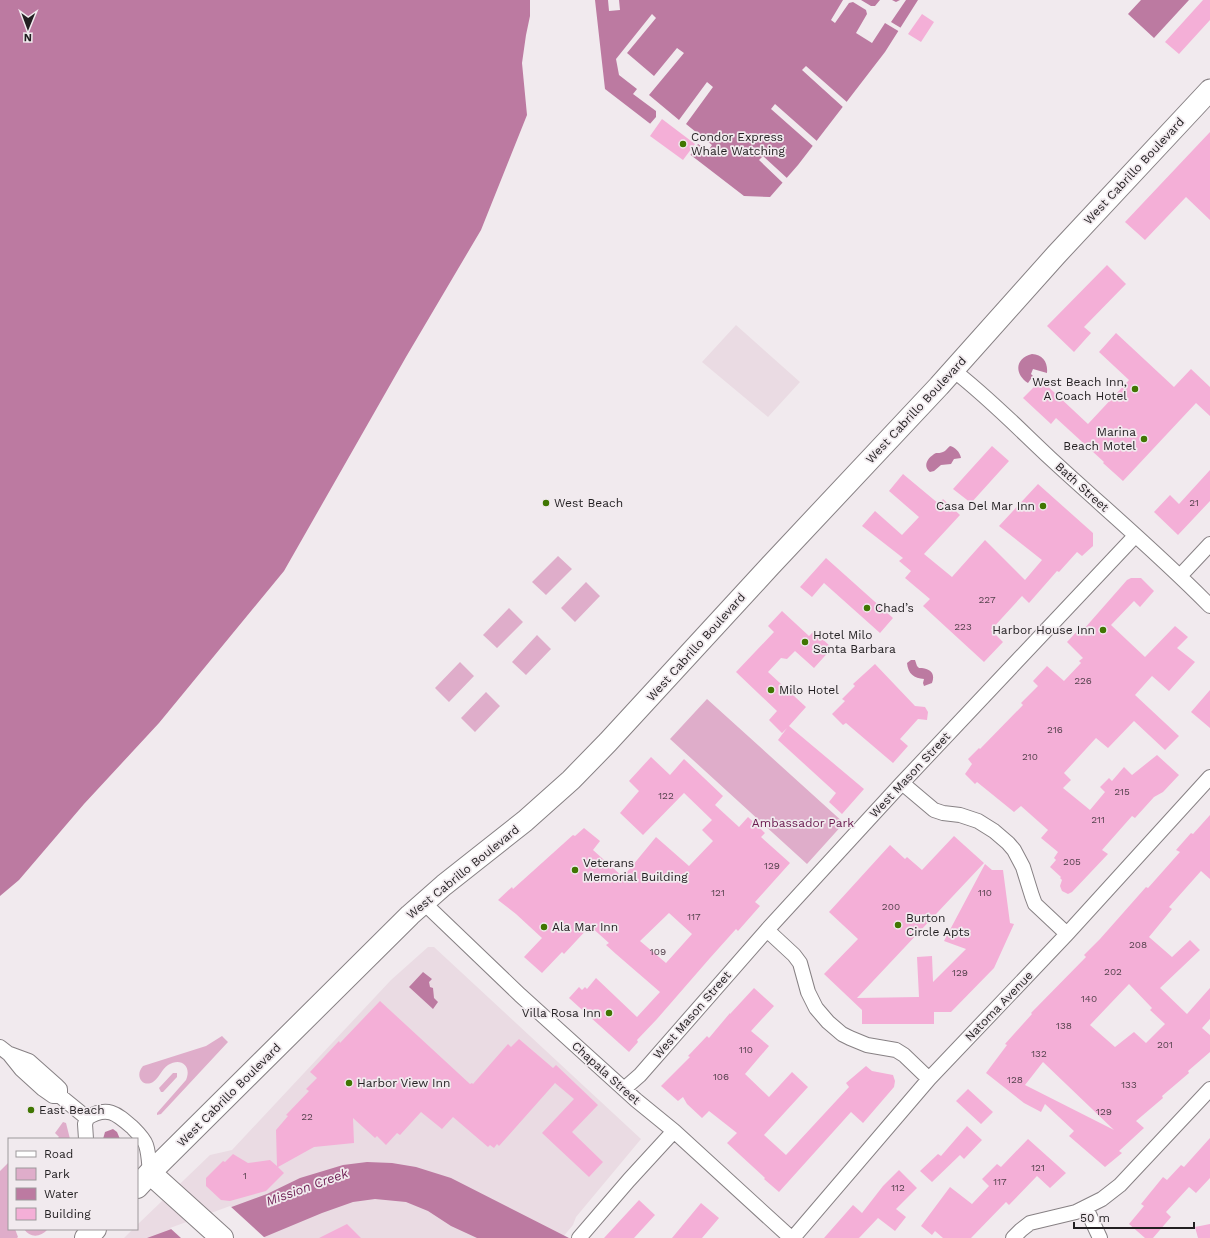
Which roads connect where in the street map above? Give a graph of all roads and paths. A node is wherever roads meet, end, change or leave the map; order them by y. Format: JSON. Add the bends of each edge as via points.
{"nodes":[{"id":1,"x":1210,"y":90,"type":"edge"},
{"id":2,"x":953,"y":370,"type":"junction"},
{"id":3,"x":1135,"y":536,"type":"junction"},
{"id":4,"x":1210,"y":544,"type":"edge"},
{"id":5,"x":1180,"y":576,"type":"junction"},
{"id":6,"x":1210,"y":606,"type":"edge"},
{"id":7,"x":1210,"y":777,"type":"edge"},
{"id":8,"x":902,"y":782,"type":"junction"},
{"id":9,"x":424,"y":904,"type":"junction"},
{"id":10,"x":767,"y":930,"type":"junction"},
{"id":11,"x":1067,"y":934,"type":"junction"},
{"id":12,"x":5,"y":1050,"type":"edge"},
{"id":13,"x":929,"y":1079,"type":"junction"},
{"id":14,"x":624,"y":1089,"type":"junction"},
{"id":15,"x":1210,"y":1089,"type":"edge"},
{"id":16,"x":87,"y":1118,"type":"junction"},
{"id":17,"x":674,"y":1131,"type":"junction"},
{"id":18,"x":86,"y":1138,"type":"edge"},
{"id":19,"x":141,"y":1177,"type":"edge"},
{"id":20,"x":1086,"y":1208,"type":"junction"},
{"id":21,"x":94,"y":1230,"type":"edge"},
{"id":22,"x":86,"y":1238,"type":"edge"},
{"id":23,"x":222,"y":1238,"type":"edge"},
{"id":24,"x":579,"y":1238,"type":"edge"},
{"id":25,"x":792,"y":1238,"type":"edge"},
{"id":26,"x":1013,"y":1238,"type":"edge"},
{"id":27,"x":1100,"y":1238,"type":"edge"}],
"edges":[{"from":1,"to":2,"type":"main road","name":"West Cabrillo Boulevard","via":[[1056,254]]},
{"from":2,"to":3,"type":"street","name":"Bath Street"},
{"from":2,"to":9,"type":"main road","name":"West Cabrillo Boulevard","via":[[571,780]]},
{"from":3,"to":5,"type":"street","name":"Bath Street"},
{"from":3,"to":8,"type":"street","name":"West Mason Street"},
{"from":4,"to":5,"type":"street"},
{"from":5,"to":6,"type":"street","name":"Bath Street"},
{"from":7,"to":11,"type":"street","name":"Natoma Avenue"},
{"from":8,"to":10,"type":"street","name":"West Mason Street"},
{"from":8,"to":11,"type":"street","via":[[934,810],[978,821],[1008,843],[1023,867],[1035,904]]},
{"from":9,"to":14,"type":"street","name":"Chapala Street","via":[[520,996]]},
{"from":9,"to":19,"type":"main road","name":"West Cabrillo Boulevard"},
{"from":10,"to":13,"type":"street","via":[[800,964],[808,992],[816,1008],[828,1022],[850,1038],[867,1045],[896,1050]]},
{"from":10,"to":14,"type":"street","name":"West Mason Street"},
{"from":11,"to":13,"type":"street","name":"Natoma Avenue"},
{"from":12,"to":16,"type":"street","via":[[43,1089],[52,1096],[60,1096]]},
{"from":13,"to":25,"type":"street","name":"Natoma Avenue"},
{"from":14,"to":17,"type":"street","name":"Chapala Street"},
{"from":15,"to":20,"type":"street","via":[[1120,1185]]},
{"from":16,"to":18,"type":"street"},
{"from":16,"to":19,"type":"street","via":[[103,1111],[112,1112],[119,1115],[139,1134],[146,1144]]},
{"from":17,"to":24,"type":"street"},
{"from":17,"to":25,"type":"street","name":"Chapala Street"},
{"from":19,"to":23,"type":"main road","via":[[196,1214]]},
{"from":20,"to":26,"type":"street","via":[[1030,1224]]},
{"from":20,"to":27,"type":"street"},
{"from":21,"to":22,"type":"main road"}]}
